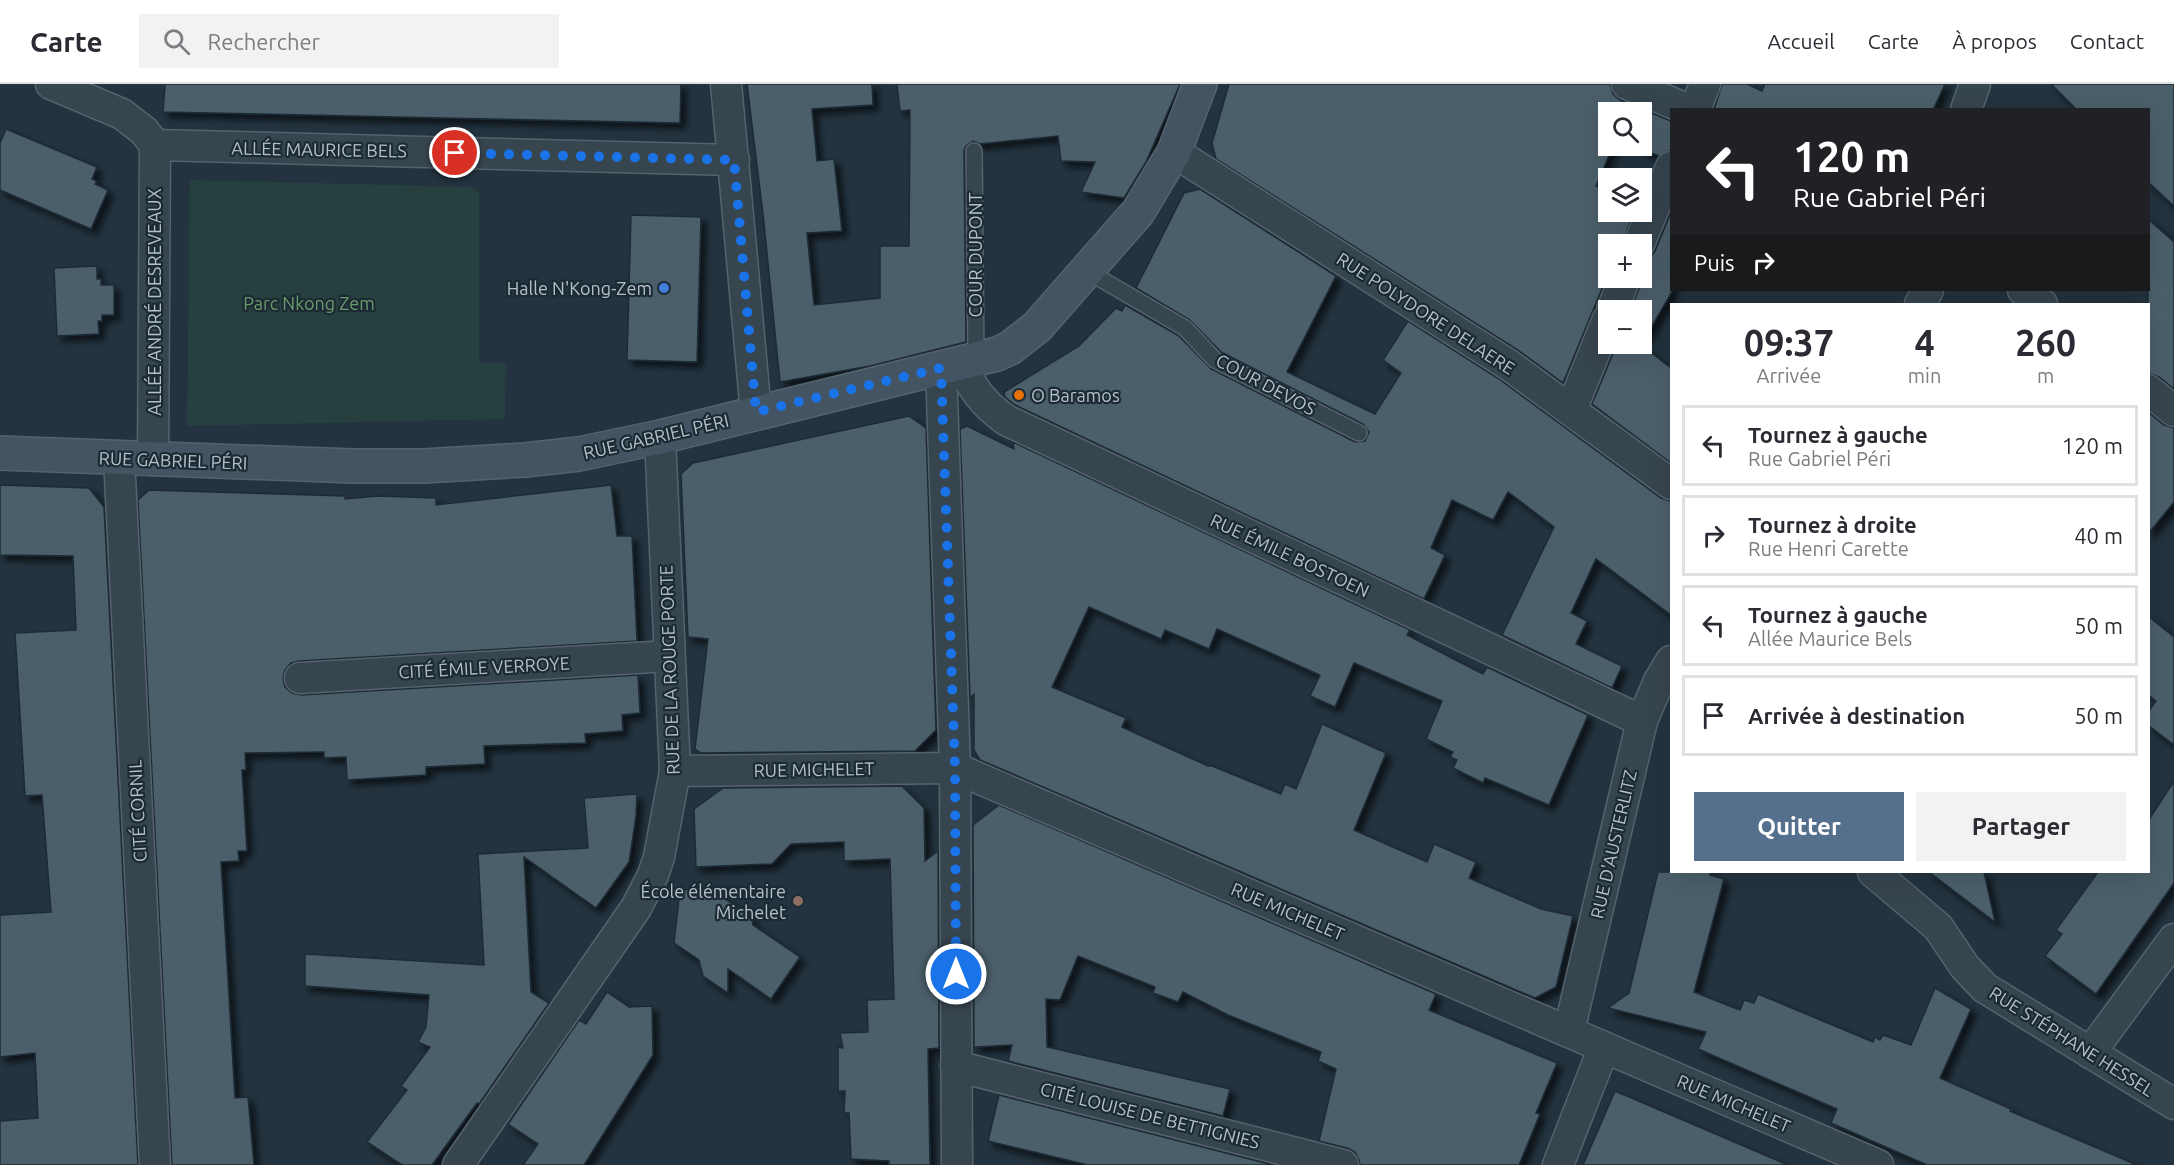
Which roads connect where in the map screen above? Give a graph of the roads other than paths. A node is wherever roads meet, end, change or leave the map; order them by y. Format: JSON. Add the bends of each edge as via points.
{"nodes":[{"id":1,"x":51,"y":84,"type":"edge"},
{"id":2,"x":726,"y":84,"type":"edge"},
{"id":3,"x":1200,"y":84,"type":"edge"},
{"id":4,"x":1627,"y":84,"type":"edge"},
{"id":5,"x":1705,"y":84,"type":"edge"},
{"id":6,"x":1975,"y":84,"type":"edge"},
{"id":7,"x":1684,"y":108,"type":"edge"},
{"id":8,"x":1696,"y":108,"type":"edge"},
{"id":9,"x":1967,"y":108,"type":"edge"},
{"id":10,"x":155,"y":145,"type":"junction"},
{"id":11,"x":974,"y":151,"type":"dead end"},
{"id":12,"x":1174,"y":152,"type":"junction"},
{"id":13,"x":734,"y":160,"type":"junction"},
{"id":14,"x":1670,"y":169,"type":"edge"},
{"id":15,"x":1643,"y":234,"type":"edge"},
{"id":16,"x":1087,"y":271,"type":"junction"},
{"id":17,"x":2024,"y":291,"type":"edge"},
{"id":18,"x":2041,"y":303,"type":"edge"},
{"id":19,"x":1598,"y":343,"type":"edge"},
{"id":20,"x":960,"y":363,"type":"junction"},
{"id":21,"x":2150,"y":392,"type":"edge"},
{"id":22,"x":1570,"y":410,"type":"junction"},
{"id":23,"x":2174,"y":411,"type":"edge"},
{"id":24,"x":756,"y":412,"type":"junction"},
{"id":25,"x":1359,"y":434,"type":"dead end"},
{"id":26,"x":660,"y":437,"type":"junction"},
{"id":27,"x":0,"y":453,"type":"edge"},
{"id":28,"x":119,"y":458,"type":"junction"},
{"id":29,"x":153,"y":460,"type":"junction"},
{"id":30,"x":1670,"y":483,"type":"edge"},
{"id":31,"x":669,"y":656,"type":"junction"},
{"id":32,"x":1670,"y":664,"type":"edge"},
{"id":33,"x":300,"y":678,"type":"dead end"},
{"id":34,"x":1655,"y":708,"type":"edge"},
{"id":35,"x":955,"y":768,"type":"junction"},
{"id":36,"x":675,"y":771,"type":"junction"},
{"id":37,"x":1874,"y":873,"type":"edge"},
{"id":38,"x":2174,"y":939,"type":"edge"},
{"id":39,"x":1569,"y":1031,"type":"junction"},
{"id":40,"x":1604,"y":1047,"type":"junction"},
{"id":41,"x":2090,"y":1053,"type":"junction"},
{"id":42,"x":956,"y":1066,"type":"junction"},
{"id":43,"x":2174,"y":1104,"type":"edge"},
{"id":44,"x":964,"y":1163,"type":"edge"},
{"id":45,"x":155,"y":1165,"type":"edge"},
{"id":46,"x":458,"y":1165,"type":"edge"},
{"id":47,"x":1343,"y":1165,"type":"edge"},
{"id":48,"x":1558,"y":1165,"type":"edge"},
{"id":49,"x":1878,"y":1165,"type":"edge"}],
"edges":[{"from":1,"to":10,"type":"street","via":[[122,114]]},
{"from":2,"to":13,"type":"street"},
{"from":3,"to":12,"type":"street","name":"RUE GABRIEL PÉRI"},
{"from":4,"to":7,"type":"street"},
{"from":5,"to":8,"type":"street"},
{"from":6,"to":9,"type":"street"},
{"from":10,"to":13,"type":"street","name":"ALLÉE MAURICE BELS"},
{"from":10,"to":29,"type":"street","name":"ALLÉE ANDRÉ DESREVEAUX"},
{"from":11,"to":20,"type":"lane","name":"COUR DUPONT"},
{"from":12,"to":16,"type":"street","name":"RUE GABRIEL PÉRI","via":[[1138,212]]},
{"from":12,"to":22,"type":"street","name":"RUE POLYDORE DELAERE","via":[[1478,344]]},
{"from":13,"to":24,"type":"street"},
{"from":14,"to":15,"type":"street"},
{"from":16,"to":20,"type":"street","name":"RUE GABRIEL PÉRI","via":[[1024,338],[1010,348]]},
{"from":16,"to":25,"type":"lane","name":"COUR DEVOS","via":[[1185,328],[1215,360]]},
{"from":17,"to":18,"type":"street"},
{"from":19,"to":22,"type":"street"},
{"from":20,"to":24,"type":"street","name":"RUE GABRIEL PÉRI"},
{"from":20,"to":34,"type":"street","name":"RUE ÉMILE BOSTOEN","via":[[981,400],[1006,420]]},
{"from":20,"to":35,"type":"street"},
{"from":21,"to":23,"type":"street"},
{"from":22,"to":30,"type":"street","name":"RUE POLYDORE DELAERE"},
{"from":24,"to":26,"type":"street","name":"RUE GABRIEL PÉRI"},
{"from":26,"to":29,"type":"street","name":"RUE GABRIEL PÉRI","via":[[579,454],[461,464],[353,466]]},
{"from":26,"to":31,"type":"street","name":"RUE DE LA ROUGE PORTE"},
{"from":27,"to":28,"type":"street","name":"RUE GABRIEL PÉRI"},
{"from":28,"to":29,"type":"street","name":"RUE GABRIEL PÉRI"},
{"from":28,"to":45,"type":"street","name":"CITÉ CORNIL"},
{"from":31,"to":33,"type":"street","name":"CITÉ ÉMILE VERROYE"},
{"from":31,"to":36,"type":"street","name":"RUE DE LA ROUGE PORTE"},
{"from":32,"to":34,"type":"street","name":"RUE D'AUSTERLITZ"},
{"from":34,"to":39,"type":"street","name":"RUE D'AUSTERLITZ"},
{"from":35,"to":36,"type":"street","name":"RUE MICHELET"},
{"from":35,"to":39,"type":"street","name":"RUE MICHELET"},
{"from":35,"to":42,"type":"street"},
{"from":36,"to":46,"type":"street","name":"RUE DE LA ROUGE PORTE","via":[[659,857],[645,893]]},
{"from":37,"to":41,"type":"street","name":"RUE STÉPHANE HESSEL","via":[[1938,927],[1965,967],[1985,988]]},
{"from":38,"to":41,"type":"street"},
{"from":39,"to":40,"type":"street","name":"RUE MICHELET"},
{"from":40,"to":48,"type":"street"},
{"from":40,"to":49,"type":"street","name":"RUE MICHELET"},
{"from":41,"to":43,"type":"street","name":"RUE STÉPHANE HESSEL"},
{"from":42,"to":44,"type":"street"},
{"from":42,"to":47,"type":"street","name":"CITÉ LOUISE DE BETTIGNIES"}]}
